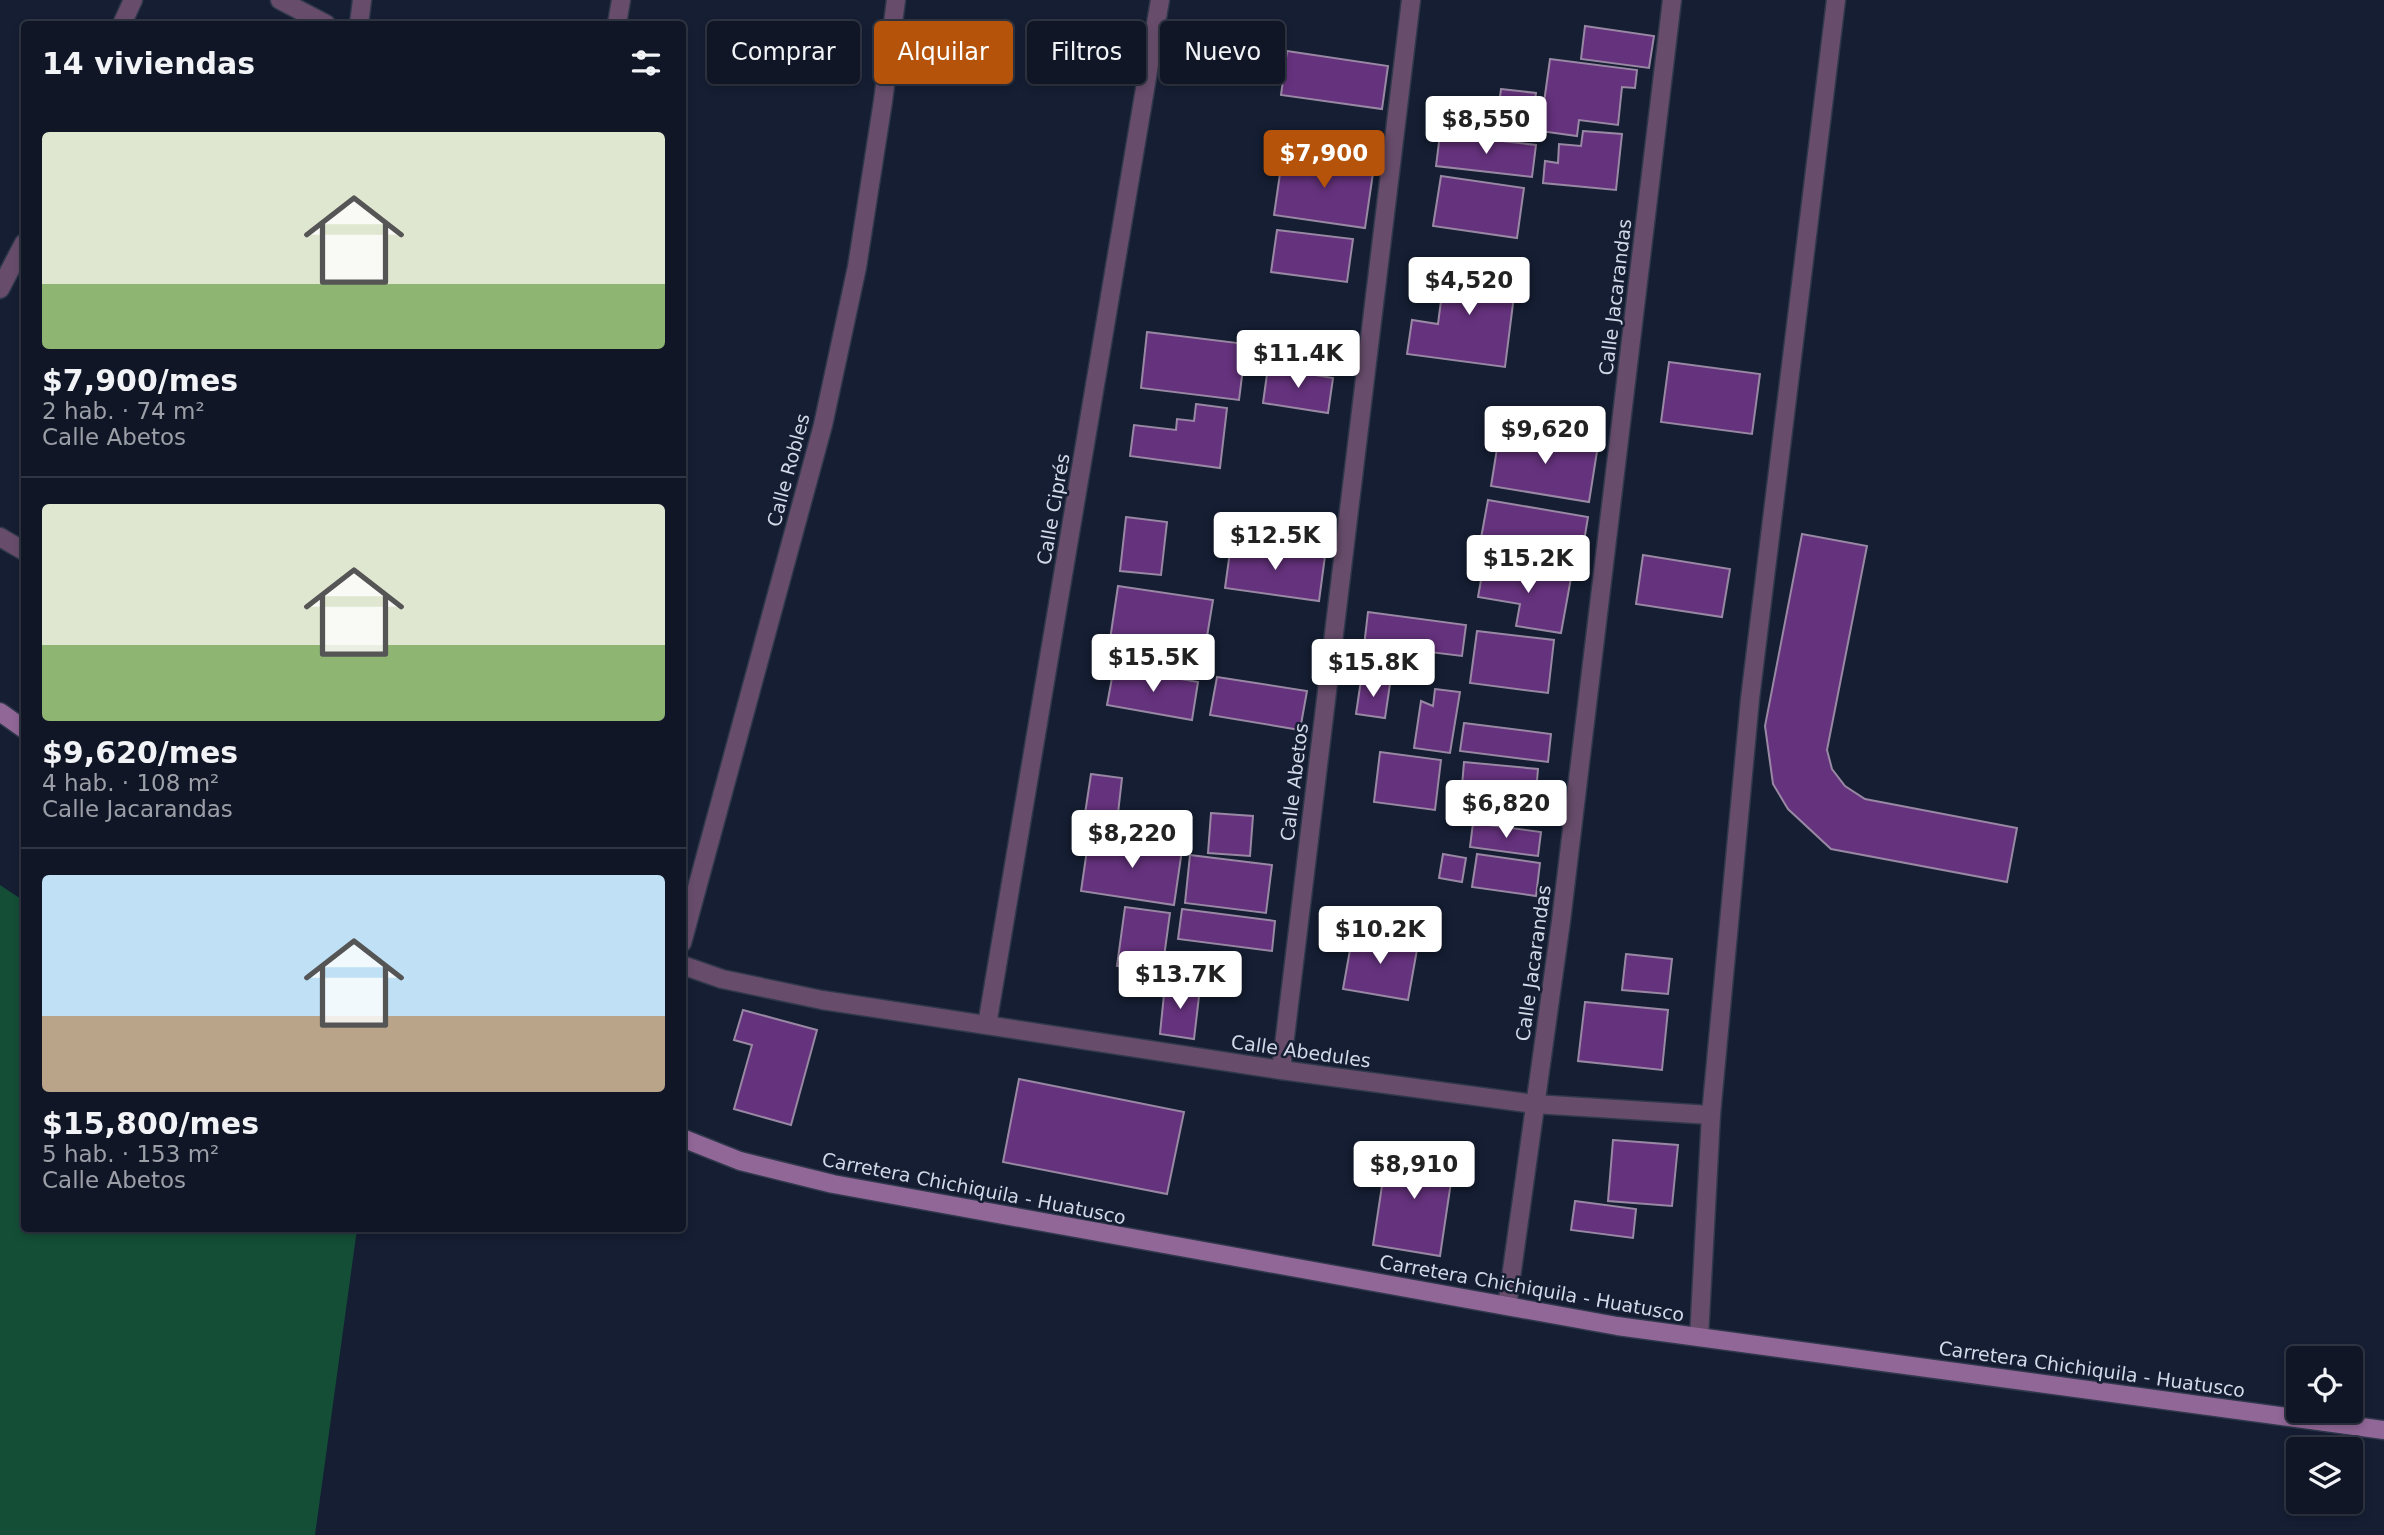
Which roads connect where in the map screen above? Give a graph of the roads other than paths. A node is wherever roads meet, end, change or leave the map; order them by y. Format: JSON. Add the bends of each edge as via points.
{"nodes":[{"id":1,"x":133,"y":0,"type":"edge"},
{"id":2,"x":280,"y":0,"type":"edge"},
{"id":3,"x":362,"y":0,"type":"edge"},
{"id":4,"x":621,"y":0,"type":"edge"},
{"id":5,"x":896,"y":0,"type":"edge"},
{"id":6,"x":1160,"y":0,"type":"edge"},
{"id":7,"x":1411,"y":0,"type":"edge"},
{"id":8,"x":1672,"y":0,"type":"edge"},
{"id":9,"x":1836,"y":0,"type":"edge"},
{"id":10,"x":123,"y":21,"type":"edge"},
{"id":11,"x":320,"y":21,"type":"edge"},
{"id":12,"x":359,"y":21,"type":"edge"},
{"id":13,"x":618,"y":21,"type":"edge"},
{"id":14,"x":21,"y":249,"type":"edge"},
{"id":15,"x":0,"y":289,"type":"edge"},
{"id":16,"x":0,"y":537,"type":"edge"},
{"id":17,"x":21,"y":549,"type":"edge"},
{"id":18,"x":0,"y":712,"type":"edge"},
{"id":19,"x":21,"y":727,"type":"edge"},
{"id":20,"x":686,"y":928,"type":"edge"},
{"id":21,"x":686,"y":966,"type":"edge"},
{"id":22,"x":987,"y":1025,"type":"junction"},
{"id":23,"x":1280,"y":1070,"type":"junction"},
{"id":24,"x":1534,"y":1104,"type":"junction"},
{"id":25,"x":1711,"y":1115,"type":"junction"},
{"id":26,"x":686,"y":1140,"type":"edge"},
{"id":27,"x":1507,"y":1306,"type":"junction"},
{"id":28,"x":1699,"y":1338,"type":"junction"},
{"id":29,"x":2384,"y":1430,"type":"edge"}],
"edges":[{"from":1,"to":10,"type":"street"},
{"from":2,"to":11,"type":"street"},
{"from":3,"to":12,"type":"street"},
{"from":4,"to":13,"type":"street"},
{"from":5,"to":20,"type":"street","name":"Calle Robles","via":[[857,267],[823,425]]},
{"from":6,"to":22,"type":"street","name":"Calle Ciprés"},
{"from":7,"to":23,"type":"street","name":"Calle Abetos"},
{"from":8,"to":24,"type":"street","name":"Calle Jacarandas"},
{"from":9,"to":25,"type":"street","via":[[1750,699]]},
{"from":14,"to":15,"type":"street"},
{"from":16,"to":17,"type":"street"},
{"from":18,"to":19,"type":"main road"},
{"from":21,"to":22,"type":"street","name":"Calle Abedules","via":[[722,979],[810,997]]},
{"from":22,"to":23,"type":"street","name":"Calle Abedules"},
{"from":23,"to":24,"type":"street","name":"Calle Abedules"},
{"from":24,"to":25,"type":"street","name":"Calle Abedules"},
{"from":24,"to":27,"type":"street","name":"Calle Jacarandas"},
{"from":25,"to":28,"type":"street"},
{"from":26,"to":27,"type":"main road","name":"Carretera Chichiquila - Huatusco","via":[[740,1161],[833,1184]]},
{"from":27,"to":28,"type":"main road","name":"Carretera Chichiquila - Huatusco"},
{"from":28,"to":29,"type":"main road","name":"Carretera Chichiquila - Huatusco"}]}
